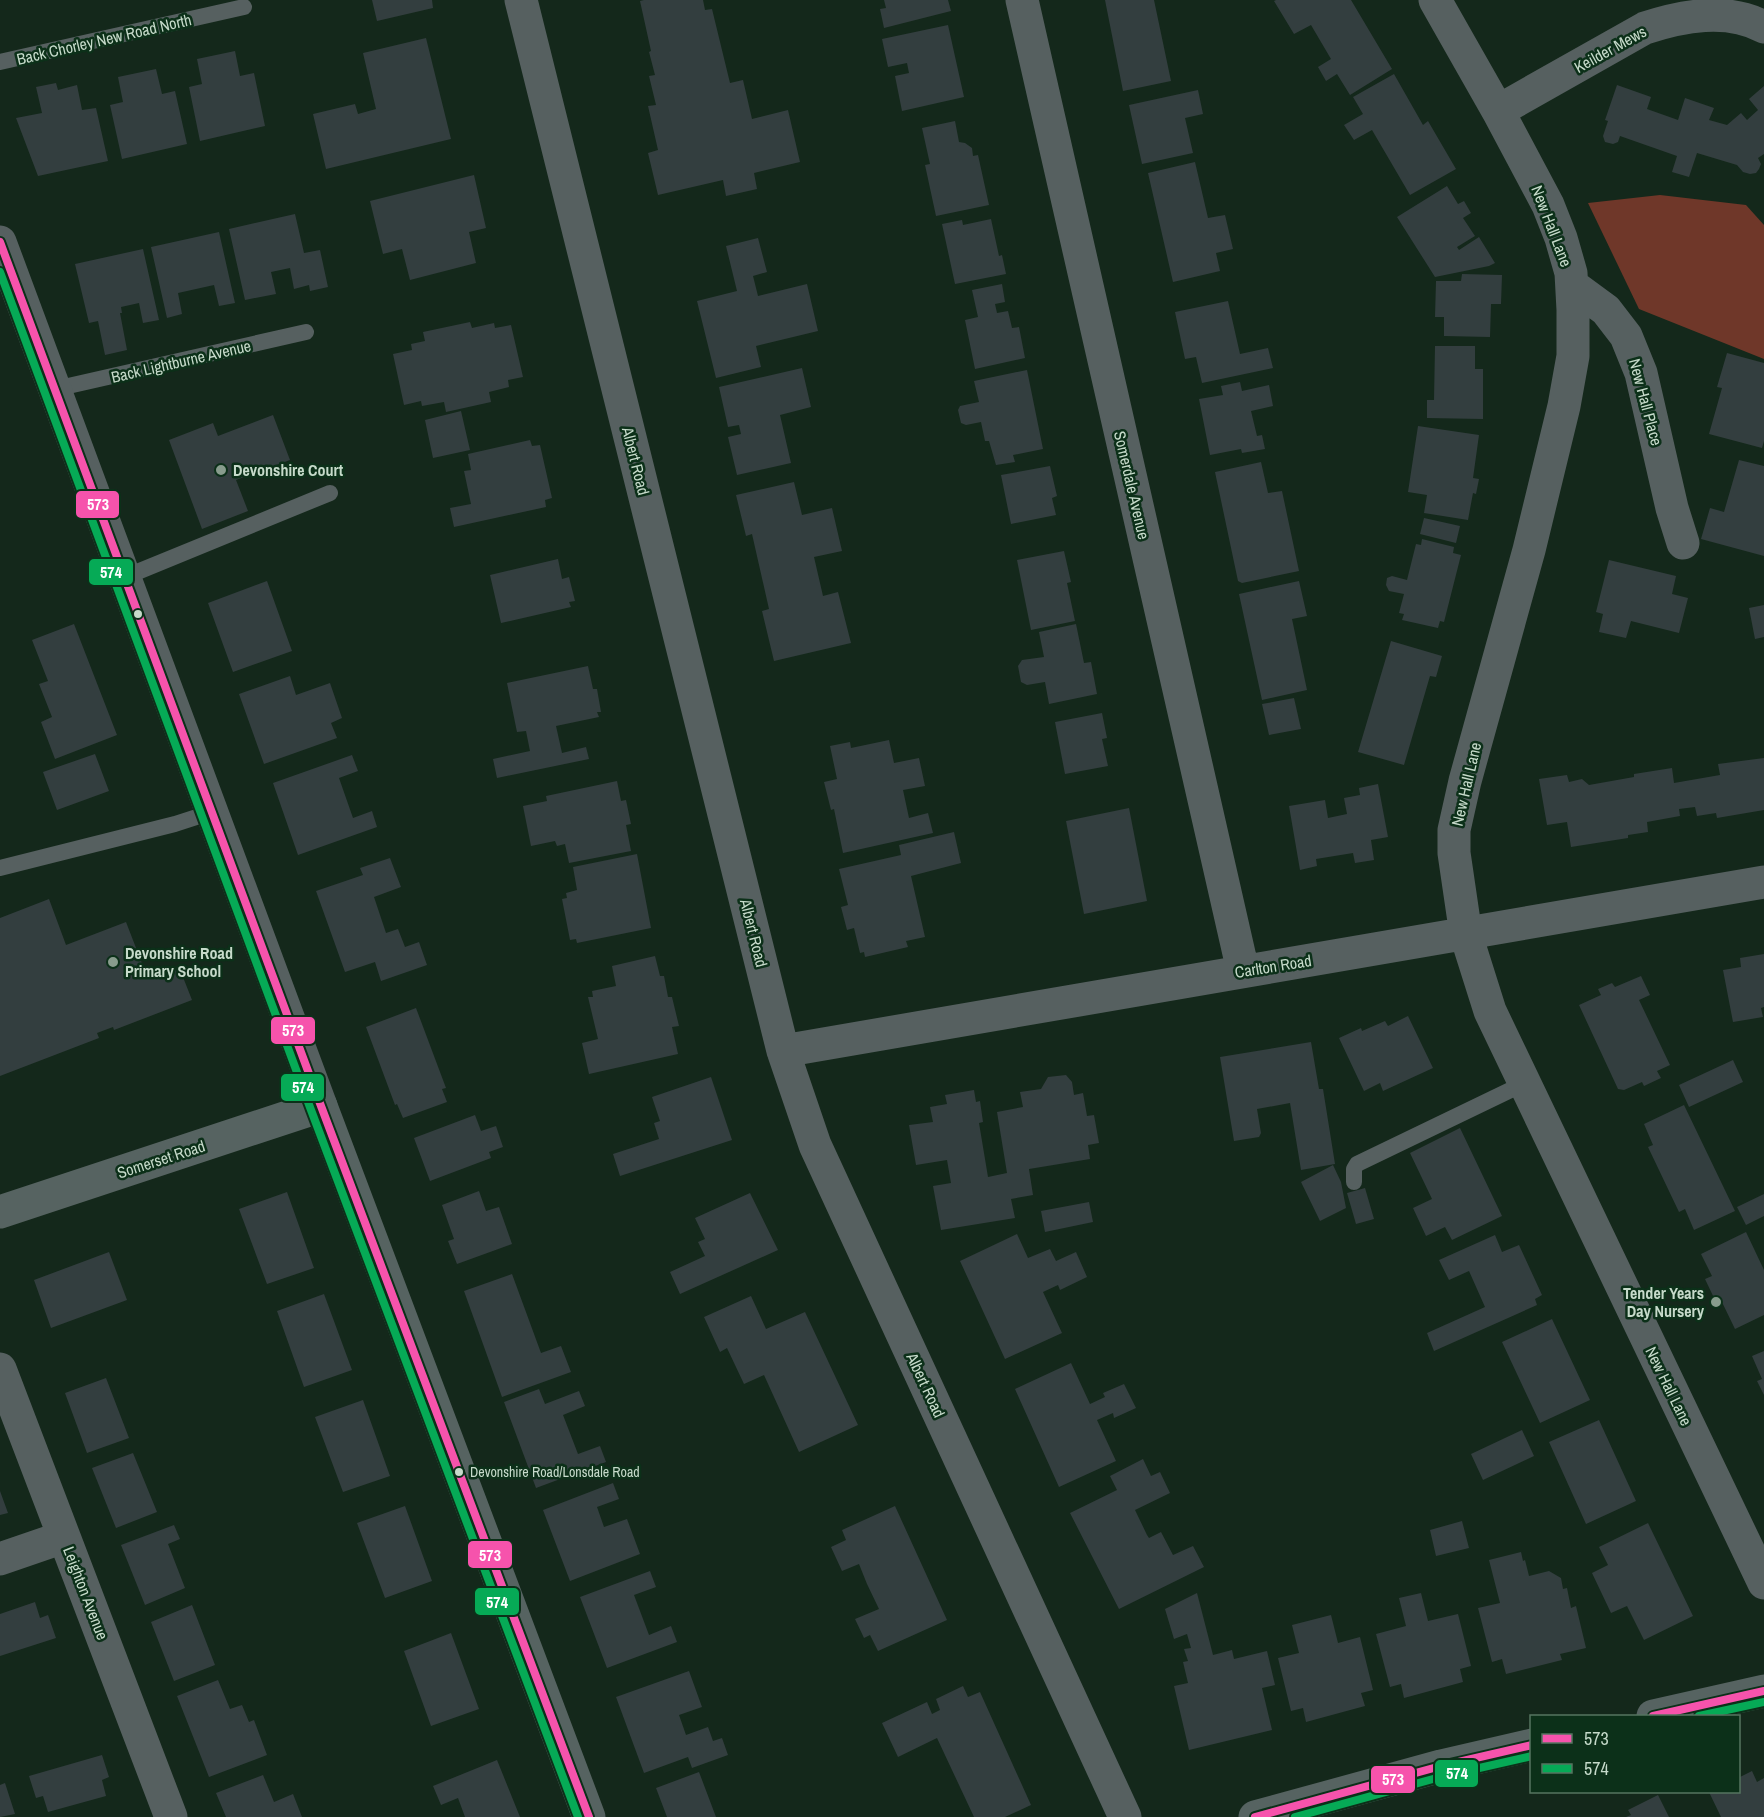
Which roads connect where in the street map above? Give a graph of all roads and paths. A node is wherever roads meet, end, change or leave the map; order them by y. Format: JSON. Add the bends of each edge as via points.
{"nodes":[{"id":1,"x":520,"y":0,"type":"edge"},
{"id":2,"x":1022,"y":0,"type":"edge"},
{"id":3,"x":1435,"y":0,"type":"edge"},
{"id":4,"x":244,"y":7,"type":"dead end"},
{"id":5,"x":1733,"y":8,"type":"edge"},
{"id":6,"x":1764,"y":27,"type":"edge"},
{"id":7,"x":0,"y":62,"type":"edge"},
{"id":8,"x":1498,"y":111,"type":"junction"},
{"id":9,"x":0,"y":243,"type":"edge"},
{"id":10,"x":1572,"y":285,"type":"junction"},
{"id":11,"x":306,"y":332,"type":"dead end"},
{"id":12,"x":55,"y":389,"type":"junction"},
{"id":13,"x":330,"y":493,"type":"dead end"},
{"id":14,"x":1683,"y":543,"type":"dead end"},
{"id":15,"x":125,"y":577,"type":"junction"},
{"id":16,"x":212,"y":812,"type":"junction"},
{"id":17,"x":0,"y":868,"type":"edge"},
{"id":18,"x":1764,"y":882,"type":"edge"},
{"id":19,"x":1466,"y":935,"type":"junction"},
{"id":20,"x":1243,"y":971,"type":"junction"},
{"id":21,"x":783,"y":1051,"type":"junction"},
{"id":22,"x":1525,"y":1083,"type":"junction"},
{"id":23,"x":321,"y":1106,"type":"junction"},
{"id":24,"x":1354,"y":1182,"type":"dead end"},
{"id":25,"x":0,"y":1212,"type":"edge"},
{"id":26,"x":0,"y":1369,"type":"edge"},
{"id":27,"x":6,"y":1405,"type":"edge"},
{"id":28,"x":64,"y":1537,"type":"junction"},
{"id":29,"x":0,"y":1559,"type":"edge"},
{"id":30,"x":1764,"y":1583,"type":"edge"},
{"id":31,"x":1764,"y":1691,"type":"edge"},
{"id":32,"x":1657,"y":1715,"type":"edge"},
{"id":33,"x":1530,"y":1745,"type":"edge"},
{"id":34,"x":171,"y":1817,"type":"edge"},
{"id":35,"x":589,"y":1817,"type":"edge"},
{"id":36,"x":1125,"y":1817,"type":"edge"},
{"id":37,"x":1255,"y":1817,"type":"edge"}],
"edges":[{"from":1,"to":21,"type":"street","name":"Albert Road"},
{"from":2,"to":20,"type":"street","name":"Somerdale Avenue"},
{"from":3,"to":8,"type":"street","name":"New Hall Lane"},
{"from":4,"to":7,"type":"lane","name":"Back Chorley New Road North"},
{"from":5,"to":6,"type":"street","name":"Keilder Mews"},
{"from":5,"to":8,"type":"street","name":"Keilder Mews","via":[[1645,28]]},
{"from":8,"to":10,"type":"street","name":"New Hall Lane","via":[[1548,205]]},
{"from":9,"to":12,"type":"street"},
{"from":10,"to":14,"type":"street","name":"New Hall Place","via":[[1606,310],[1626,336],[1641,373]]},
{"from":10,"to":19,"type":"street","name":"New Hall Lane","via":[[1573,356],[1564,406],[1454,830]]},
{"from":11,"to":12,"type":"lane","name":"Back Lightburne Avenue"},
{"from":12,"to":15,"type":"street"},
{"from":13,"to":15,"type":"lane"},
{"from":15,"to":16,"type":"street"},
{"from":16,"to":17,"type":"lane"},
{"from":16,"to":23,"type":"street"},
{"from":18,"to":19,"type":"street","name":"Carlton Road"},
{"from":19,"to":20,"type":"street","name":"Carlton Road"},
{"from":19,"to":22,"type":"street","name":"New Hall Lane","via":[[1490,1011]]},
{"from":20,"to":21,"type":"street","name":"Carlton Road"},
{"from":21,"to":36,"type":"street","name":"Albert Road","via":[[815,1146]]},
{"from":22,"to":24,"type":"lane","via":[[1357,1164]]},
{"from":22,"to":30,"type":"street","name":"New Hall Lane"},
{"from":23,"to":25,"type":"street","name":"Somerset Road"},
{"from":23,"to":35,"type":"street"},
{"from":26,"to":27,"type":"street","name":"Leighton Avenue"},
{"from":27,"to":28,"type":"street","name":"Leighton Avenue"},
{"from":28,"to":29,"type":"street"},
{"from":28,"to":34,"type":"street","name":"Leighton Avenue"},
{"from":31,"to":32,"type":"street"},
{"from":33,"to":37,"type":"street"}]}
